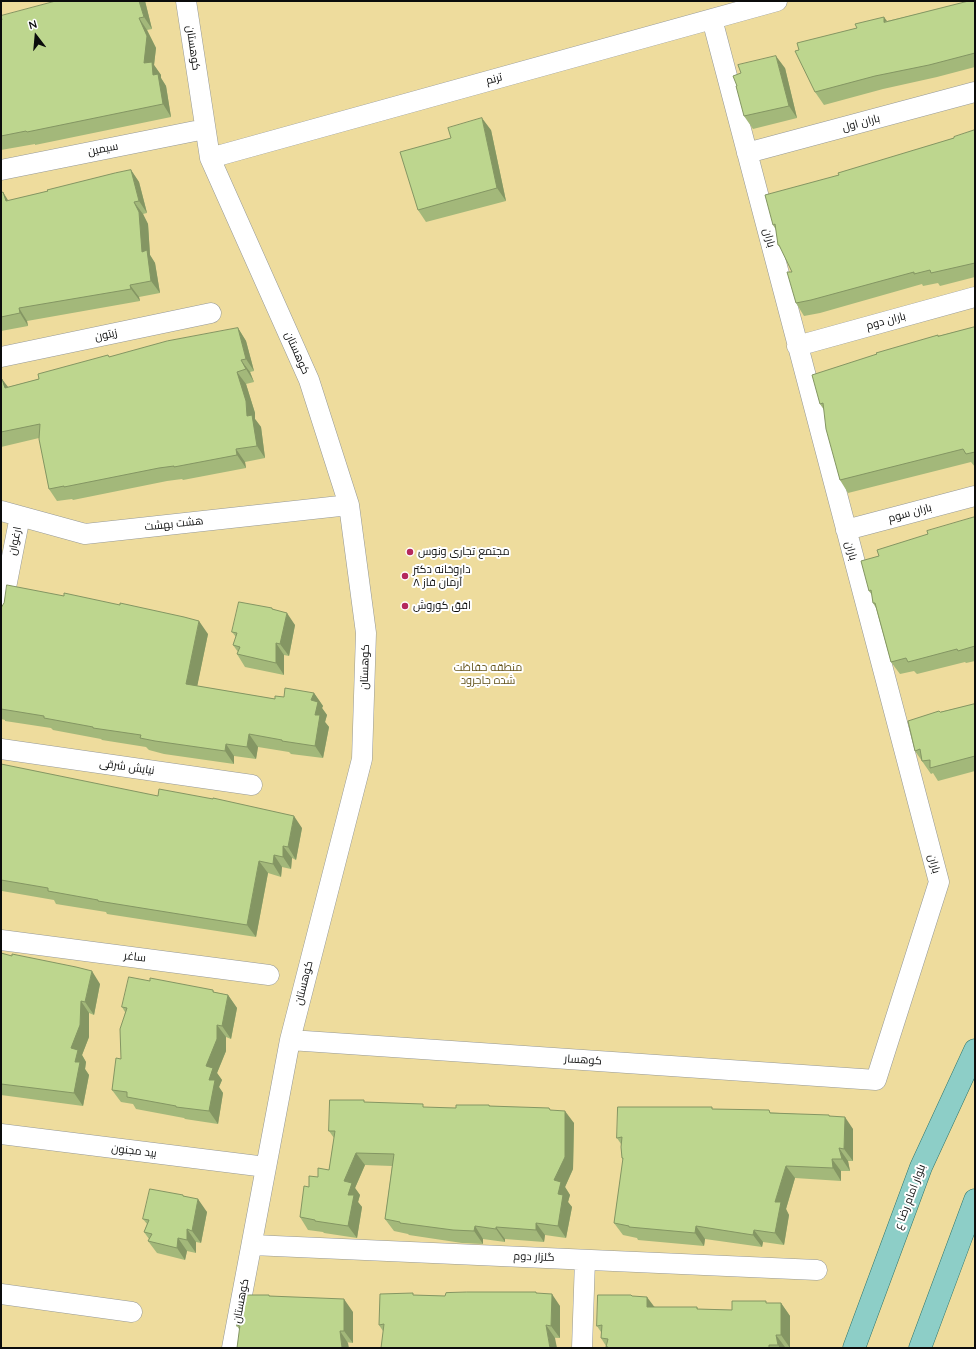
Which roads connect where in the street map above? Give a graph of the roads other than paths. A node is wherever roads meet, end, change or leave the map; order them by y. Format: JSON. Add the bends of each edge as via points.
{"nodes":[{"id":1,"x":186,"y":1,"type":"edge"},
{"id":2,"x":778,"y":1,"type":"edge"},
{"id":3,"x":712,"y":19,"type":"junction"},
{"id":4,"x":975,"y":92,"type":"edge"},
{"id":5,"x":205,"y":129,"type":"junction"},
{"id":6,"x":747,"y":154,"type":"junction"},
{"id":7,"x":210,"y":158,"type":"junction"},
{"id":8,"x":1,"y":170,"type":"edge"},
{"id":9,"x":975,"y":297,"type":"edge"},
{"id":10,"x":210,"y":313,"type":"dead end"},
{"id":11,"x":797,"y":346,"type":"junction"},
{"id":12,"x":1,"y":357,"type":"edge"},
{"id":13,"x":975,"y":496,"type":"edge"},
{"id":14,"x":349,"y":505,"type":"junction"},
{"id":15,"x":1,"y":511,"type":"edge"},
{"id":16,"x":20,"y":516,"type":"junction"},
{"id":17,"x":846,"y":530,"type":"junction"},
{"id":18,"x":1,"y":613,"type":"edge"},
{"id":19,"x":1,"y":749,"type":"edge"},
{"id":20,"x":252,"y":785,"type":"dead end"},
{"id":21,"x":1,"y":940,"type":"edge"},
{"id":22,"x":269,"y":975,"type":"dead end"},
{"id":23,"x":290,"y":1040,"type":"junction"},
{"id":24,"x":975,"y":1050,"type":"edge"},
{"id":25,"x":876,"y":1080,"type":"joint"},
{"id":26,"x":1,"y":1134,"type":"edge"},
{"id":27,"x":266,"y":1168,"type":"junction"},
{"id":28,"x":975,"y":1200,"type":"edge"},
{"id":29,"x":252,"y":1245,"type":"junction"},
{"id":30,"x":585,"y":1260,"type":"junction"},
{"id":31,"x":817,"y":1270,"type":"dead end"},
{"id":32,"x":1,"y":1294,"type":"edge"},
{"id":33,"x":132,"y":1312,"type":"dead end"},
{"id":34,"x":232,"y":1348,"type":"edge"},
{"id":35,"x":582,"y":1348,"type":"edge"},
{"id":36,"x":854,"y":1348,"type":"edge"},
{"id":37,"x":920,"y":1348,"type":"edge"}],
"edges":[{"from":1,"to":5,"type":"street","name":"کوهستان"},
{"from":2,"to":3,"type":"street","name":"ترنم"},
{"from":3,"to":6,"type":"street","name":"باران"},
{"from":3,"to":7,"type":"street","name":"ترنم"},
{"from":4,"to":6,"type":"street","name":"باران اول"},
{"from":5,"to":7,"type":"street","name":"کوهستان"},
{"from":5,"to":8,"type":"street","name":"سیمین"},
{"from":6,"to":11,"type":"street","name":"باران"},
{"from":7,"to":14,"type":"street","name":"کوهستان","via":[[309,380]]},
{"from":9,"to":11,"type":"street","name":"باران دوم"},
{"from":10,"to":12,"type":"street","name":"زیتون"},
{"from":11,"to":17,"type":"street","name":"باران"},
{"from":13,"to":17,"type":"street","name":"باران سوم"},
{"from":14,"to":16,"type":"street","name":"هشت بهشت","via":[[85,534]]},
{"from":14,"to":23,"type":"street","name":"کوهستان","via":[[366,633],[362,759]]},
{"from":15,"to":16,"type":"street","name":"هشت بهشت"},
{"from":16,"to":18,"type":"street","name":"ارغوان"},
{"from":17,"to":25,"type":"street","name":"باران","via":[[939,882]]},
{"from":19,"to":20,"type":"street","name":"نیایش شرقی"},
{"from":21,"to":22,"type":"street","name":"ساغر"},
{"from":23,"to":25,"type":"street","name":"کوهسار"},
{"from":23,"to":27,"type":"street","name":"کوهستان"},
{"from":24,"to":36,"type":"main road","name":"بلوار امام رضا ع","via":[[921,1167]]},
{"from":26,"to":27,"type":"street","name":"بید مجنون"},
{"from":27,"to":29,"type":"street","name":"کوهستان"},
{"from":28,"to":37,"type":"main road"},
{"from":29,"to":30,"type":"street","name":"گلزار دوم"},
{"from":29,"to":34,"type":"street","name":"کوهستان"},
{"from":30,"to":31,"type":"street","name":"گلزار دوم"},
{"from":30,"to":35,"type":"street"},
{"from":32,"to":33,"type":"street"}]}
